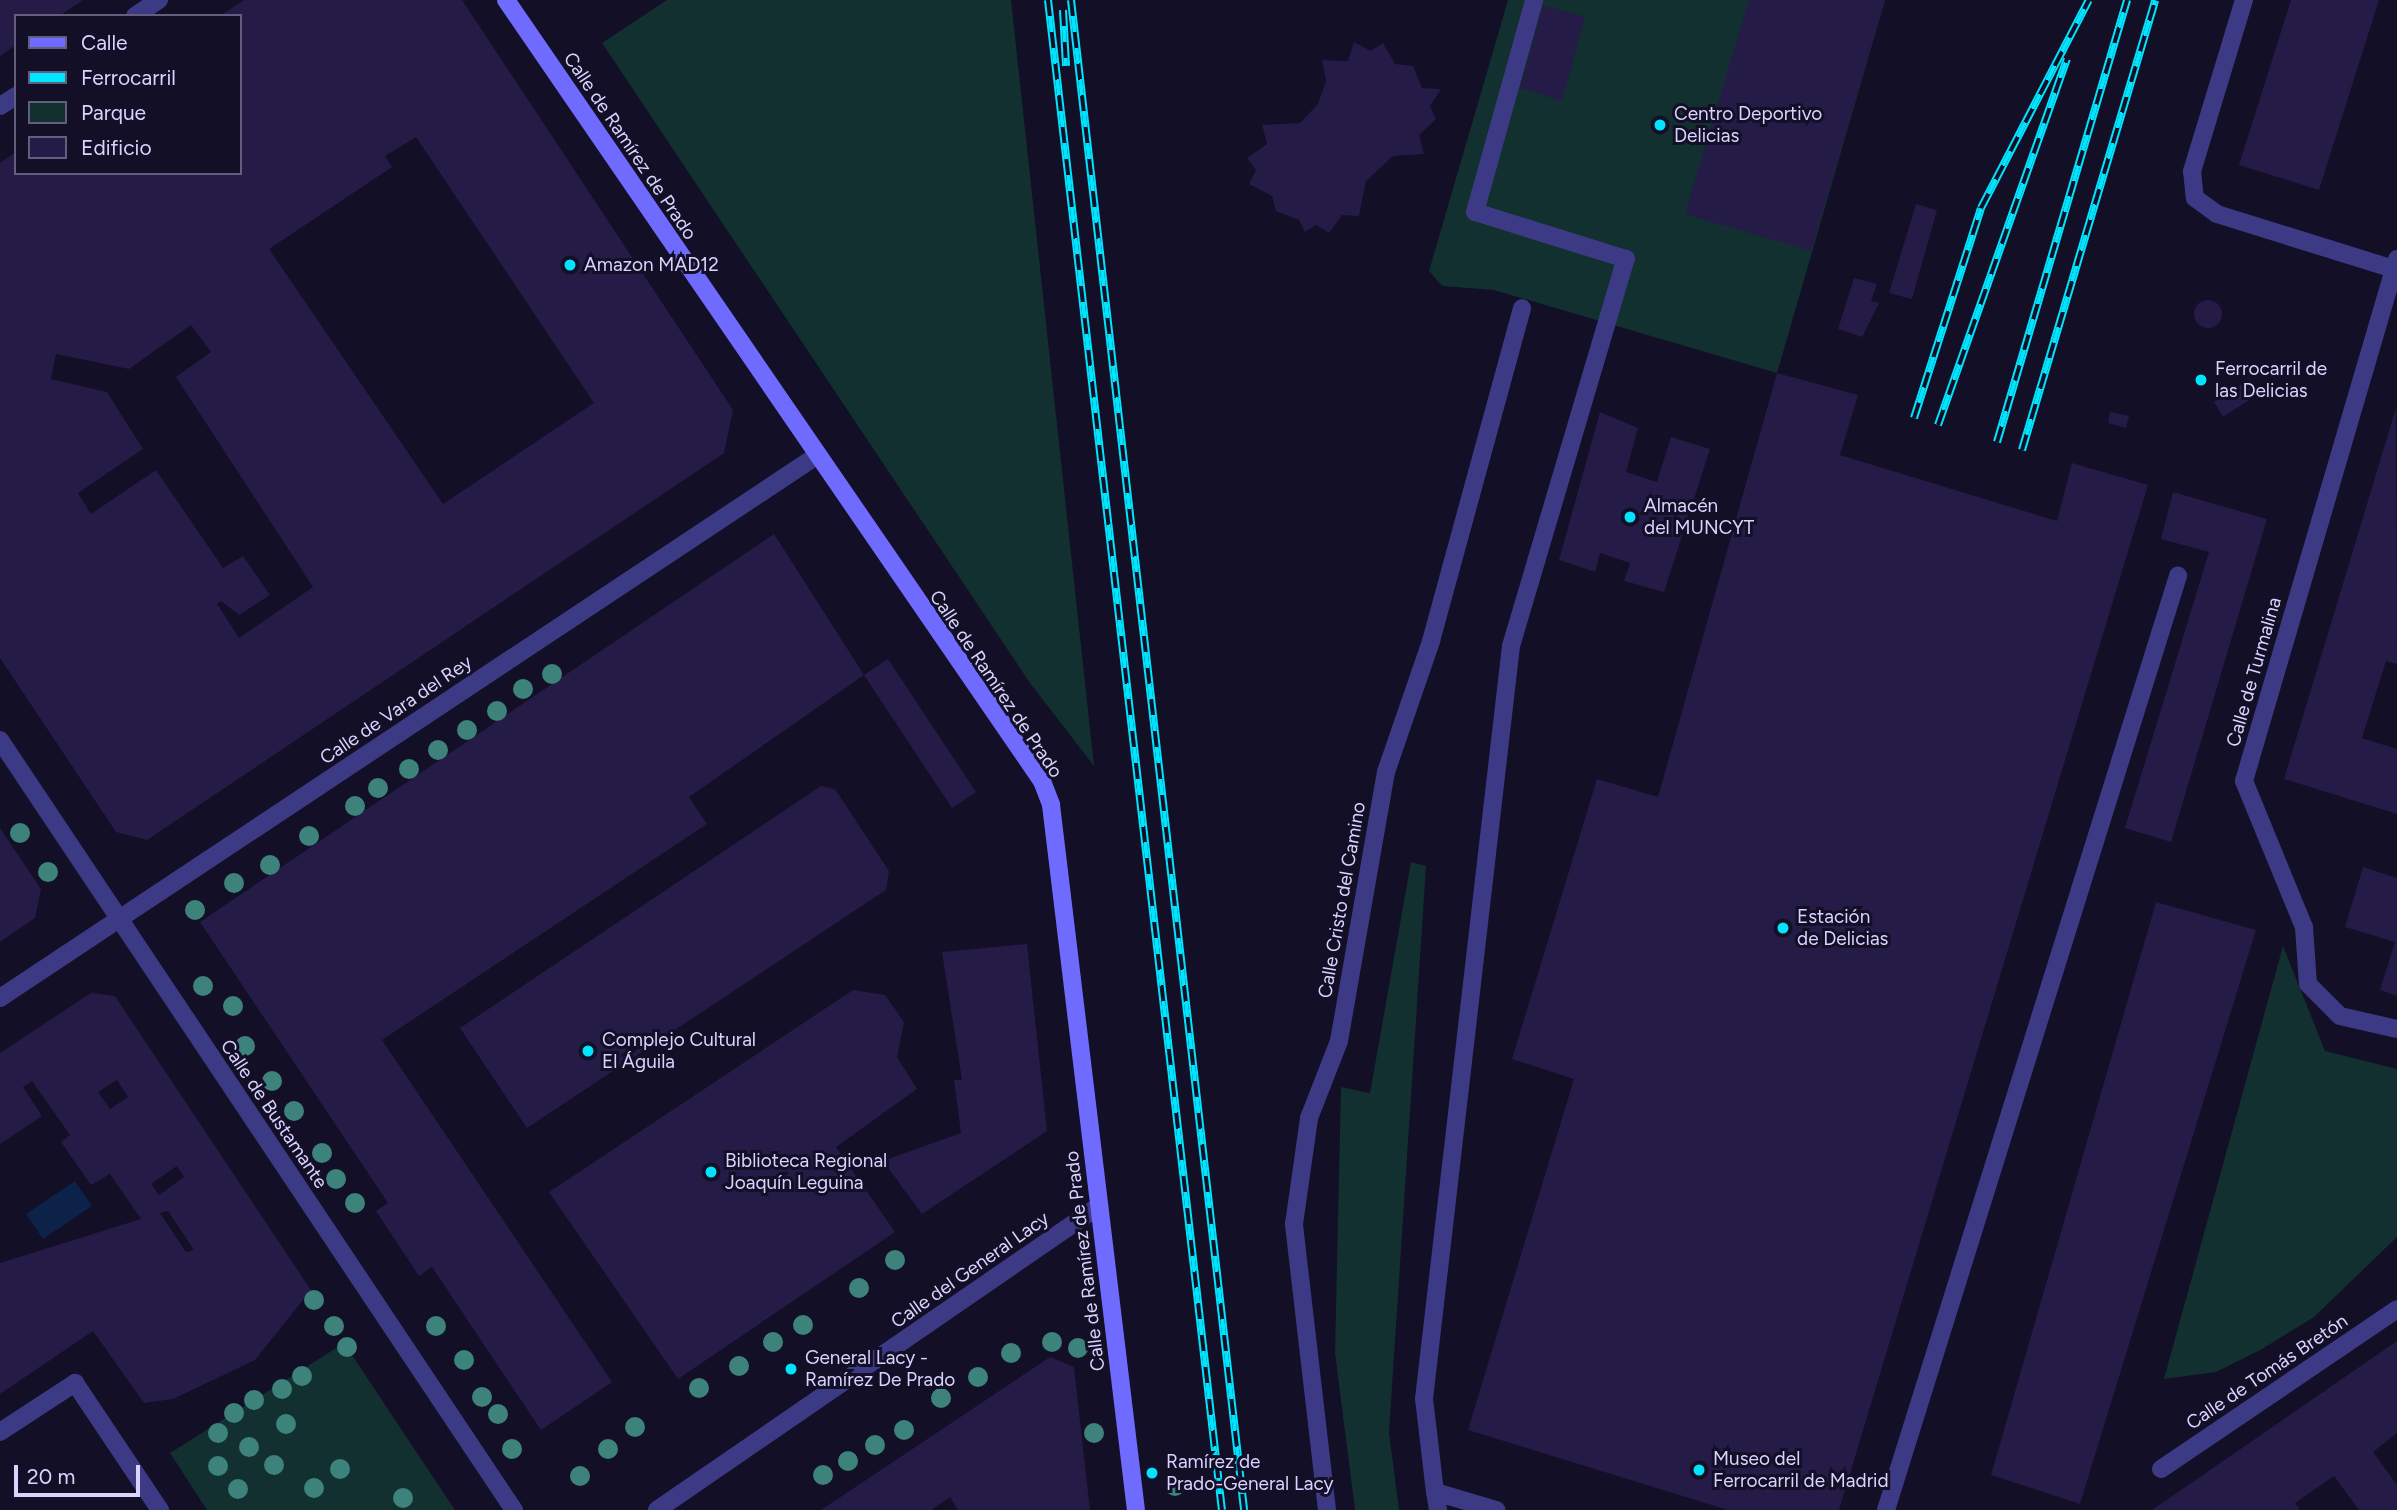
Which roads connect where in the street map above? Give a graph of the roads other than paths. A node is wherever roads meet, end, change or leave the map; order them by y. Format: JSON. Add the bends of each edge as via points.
{"nodes":[{"id":1,"x":159,"y":0,"type":"edge"},
{"id":2,"x":506,"y":0,"type":"edge"},
{"id":3,"x":1534,"y":0,"type":"edge"},
{"id":4,"x":2244,"y":0,"type":"edge"},
{"id":5,"x":138,"y":14,"type":"edge"},
{"id":6,"x":2396,"y":266,"type":"edge"},
{"id":7,"x":1522,"y":308,"type":"dead end"},
{"id":8,"x":815,"y":457,"type":"junction"},
{"id":9,"x":2178,"y":576,"type":"dead end"},
{"id":10,"x":0,"y":740,"type":"edge"},
{"id":11,"x":118,"y":919,"type":"junction"},
{"id":12,"x":0,"y":998,"type":"edge"},
{"id":13,"x":2397,"y":1030,"type":"edge"},
{"id":14,"x":1099,"y":1206,"type":"junction"},
{"id":15,"x":2397,"y":1309,"type":"edge"},
{"id":16,"x":0,"y":1432,"type":"edge"},
{"id":17,"x":2161,"y":1469,"type":"dead end"},
{"id":18,"x":1434,"y":1492,"type":"junction"},
{"id":19,"x":160,"y":1510,"type":"edge"},
{"id":20,"x":514,"y":1510,"type":"edge"},
{"id":21,"x":657,"y":1510,"type":"edge"},
{"id":22,"x":1136,"y":1510,"type":"edge"},
{"id":23,"x":1327,"y":1510,"type":"edge"},
{"id":24,"x":1438,"y":1510,"type":"edge"},
{"id":25,"x":1496,"y":1510,"type":"edge"},
{"id":26,"x":1886,"y":1510,"type":"edge"}],
"edges":[{"from":1,"to":5,"type":"street"},
{"from":2,"to":8,"type":"main road","name":"Calle de Ramírez de Prado"},
{"from":3,"to":18,"type":"street","via":[[1475,212],[1626,259],[1511,646],[1424,1399]]},
{"from":4,"to":6,"type":"street","via":[[2192,171],[2195,198],[2217,214]]},
{"from":6,"to":13,"type":"street","name":"Calle de Turmalina","via":[[2244,781],[2304,927],[2308,984],[2340,1016]]},
{"from":7,"to":23,"type":"street","name":"Calle Cristo del Camino","via":[[1431,641],[1386,772],[1339,1041],[1309,1118],[1293,1224]]},
{"from":8,"to":11,"type":"street","name":"Calle de Vara del Rey"},
{"from":8,"to":14,"type":"main road","name":"Calle de Ramírez de Prado","via":[[1042,781],[1051,805]]},
{"from":9,"to":26,"type":"street"},
{"from":10,"to":11,"type":"street","name":"Calle de Bustamante"},
{"from":11,"to":12,"type":"street","name":"Calle de Vara del Rey"},
{"from":11,"to":20,"type":"street","name":"Calle de Bustamante"},
{"from":14,"to":21,"type":"street","name":"Calle del General Lacy"},
{"from":14,"to":22,"type":"main road","name":"Calle de Ramírez de Prado"},
{"from":15,"to":17,"type":"street","name":"Calle de Tomás Bretón"},
{"from":16,"to":19,"type":"street","via":[[75,1383]]},
{"from":18,"to":24,"type":"street"},
{"from":18,"to":25,"type":"street"}]}
